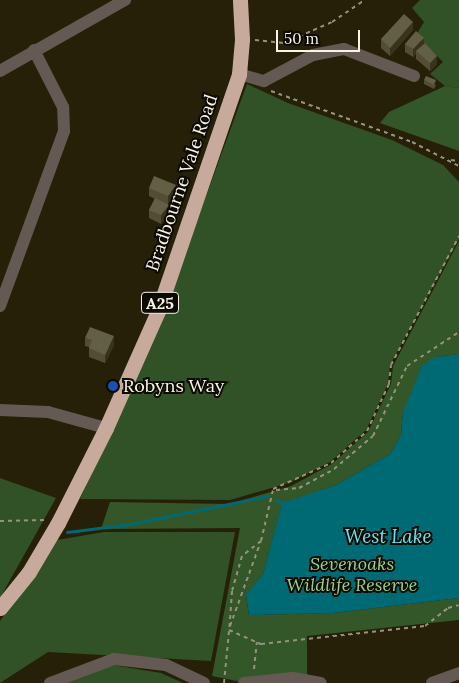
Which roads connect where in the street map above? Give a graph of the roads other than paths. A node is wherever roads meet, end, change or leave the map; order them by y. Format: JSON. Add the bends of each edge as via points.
{"nodes":[{"id":1,"x":125,"y":0,"type":"edge"},
{"id":2,"x":240,"y":0,"type":"edge"},
{"id":3,"x":34,"y":50,"type":"junction"},
{"id":4,"x":0,"y":72,"type":"edge"},
{"id":5,"x":239,"y":74,"type":"junction"},
{"id":6,"x":414,"y":76,"type":"dead end"},
{"id":7,"x":0,"y":306,"type":"edge"},
{"id":8,"x":0,"y":410,"type":"edge"},
{"id":9,"x":106,"y":428,"type":"junction"},
{"id":10,"x":0,"y":608,"type":"edge"},
{"id":11,"x":459,"y":673,"type":"edge"},
{"id":12,"x":50,"y":683,"type":"edge"},
{"id":13,"x":204,"y":683,"type":"edge"},
{"id":14,"x":244,"y":683,"type":"edge"},
{"id":15,"x":321,"y":683,"type":"edge"},
{"id":16,"x":432,"y":683,"type":"edge"}],
"edges":[{"from":1,"to":3,"type":"street"},
{"from":2,"to":5,"type":"highway","name":"Bradbourne Vale Road","number":"A25","via":[[242,39]]},
{"from":3,"to":4,"type":"street"},
{"from":3,"to":7,"type":"street","via":[[63,107],[64,131]]},
{"from":5,"to":6,"type":"street","via":[[259,81],[270,79],[313,55],[344,49]]},
{"from":5,"to":9,"type":"highway","name":"Bradbourne Vale Road","number":"A25","via":[[158,311]]},
{"from":8,"to":9,"type":"street","via":[[48,412]]},
{"from":9,"to":10,"type":"highway","name":"Bradbourne Vale Road","number":"A25","via":[[58,523],[29,572]]},
{"from":11,"to":16,"type":"street"},
{"from":12,"to":13,"type":"street","via":[[114,659],[166,665]]},
{"from":14,"to":15,"type":"street","via":[[293,678]]}]}
